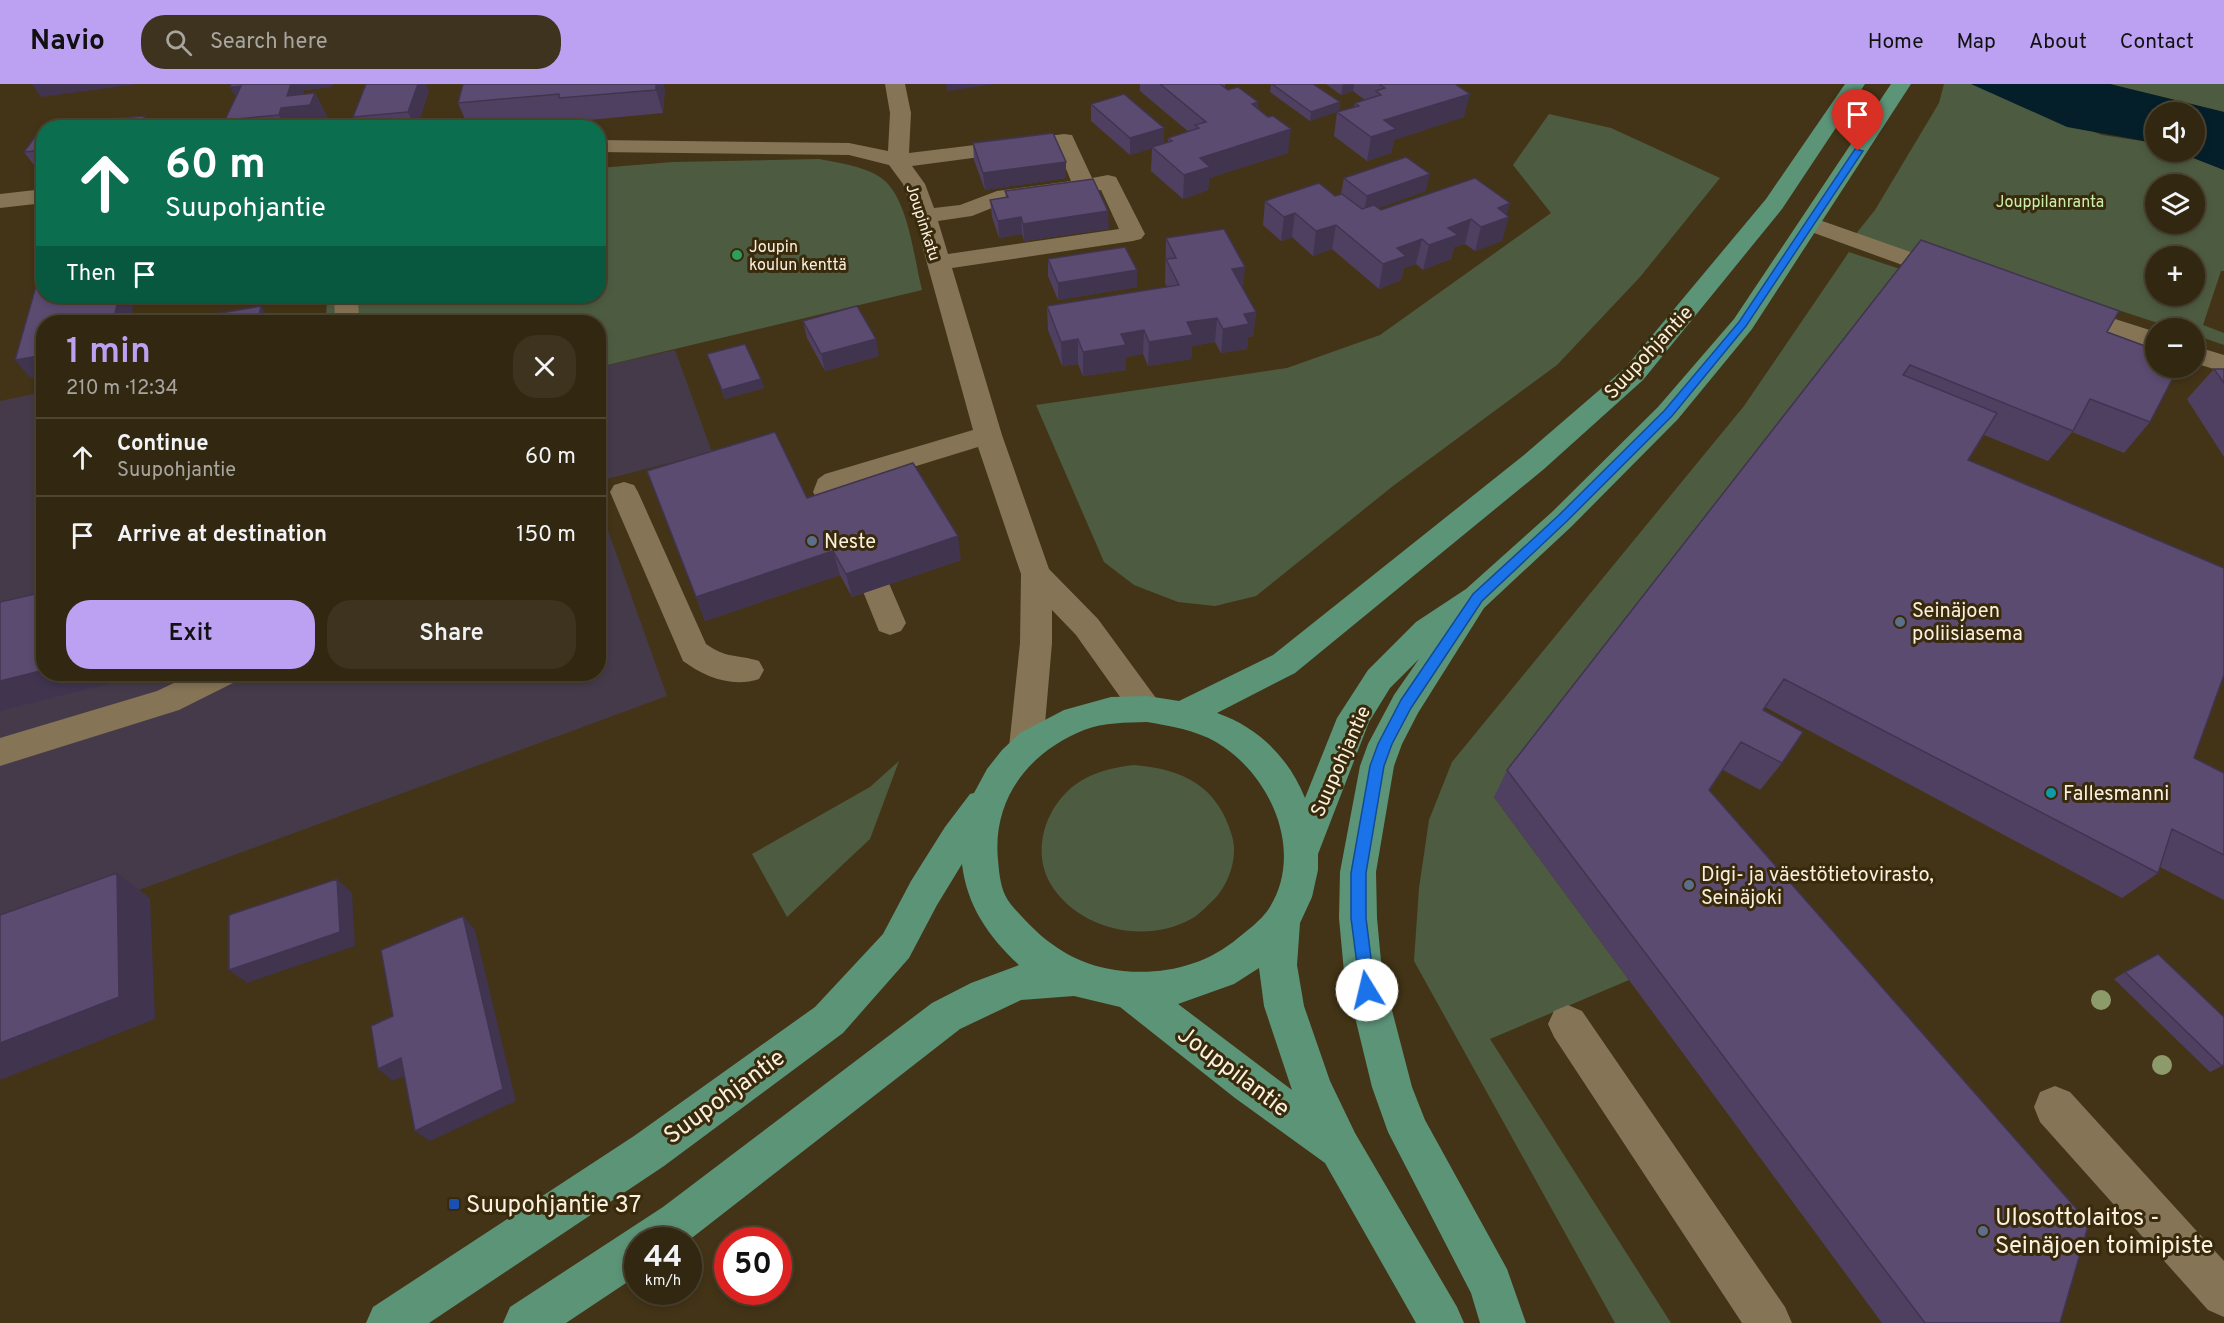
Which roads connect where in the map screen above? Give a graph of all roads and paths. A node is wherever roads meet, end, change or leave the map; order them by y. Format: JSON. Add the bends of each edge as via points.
{"nodes":[{"id":1,"x":896,"y":84,"type":"edge"},
{"id":2,"x":1855,"y":84,"type":"edge"},
{"id":3,"x":1900,"y":86,"type":"edge"},
{"id":4,"x":606,"y":146,"type":"edge"},
{"id":5,"x":897,"y":160,"type":"junction"},
{"id":6,"x":1084,"y":185,"type":"junction"},
{"id":7,"x":36,"y":197,"type":"edge"},
{"id":8,"x":0,"y":201,"type":"edge"},
{"id":9,"x":925,"y":216,"type":"junction"},
{"id":10,"x":1811,"y":224,"type":"junction"},
{"id":11,"x":938,"y":263,"type":"junction"},
{"id":12,"x":1977,"y":283,"type":"edge"},
{"id":13,"x":2044,"y":305,"type":"edge"},
{"id":14,"x":2145,"y":337,"type":"edge"},
{"id":15,"x":2205,"y":358,"type":"edge"},
{"id":16,"x":2224,"y":364,"type":"edge"},
{"id":17,"x":988,"y":435,"type":"junction"},
{"id":18,"x":624,"y":492,"type":"dead end"},
{"id":19,"x":839,"y":513,"type":"edge"},
{"id":20,"x":1036,"y":574,"type":"junction"},
{"id":21,"x":877,"y":589,"type":"edge"},
{"id":22,"x":1477,"y":597,"type":"junction"},
{"id":23,"x":891,"y":623,"type":"dead end"},
{"id":24,"x":748,"y":670,"type":"dead end"},
{"id":25,"x":208,"y":681,"type":"edge"},
{"id":26,"x":1146,"y":709,"type":"junction"},
{"id":27,"x":1184,"y":714,"type":"junction"},
{"id":28,"x":1026,"y":747,"type":"junction"},
{"id":29,"x":0,"y":752,"type":"edge"},
{"id":30,"x":988,"y":796,"type":"junction"},
{"id":31,"x":1302,"y":849,"type":"junction"},
{"id":32,"x":1281,"y":922,"type":"junction"},
{"id":33,"x":1074,"y":978,"type":"junction"},
{"id":34,"x":1130,"y":991,"type":"junction"},
{"id":35,"x":1568,"y":1024,"type":"dead end"},
{"id":36,"x":2055,"y":1107,"type":"dead end"},
{"id":37,"x":1340,"y":1148,"type":"junction"},
{"id":38,"x":670,"y":1227,"type":"edge"},
{"id":39,"x":624,"y":1257,"type":"edge"},
{"id":40,"x":2224,"y":1294,"type":"edge"},
{"id":41,"x":389,"y":1323,"type":"edge"},
{"id":42,"x":526,"y":1323,"type":"edge"},
{"id":43,"x":1441,"y":1323,"type":"edge"},
{"id":44,"x":1503,"y":1323,"type":"edge"},
{"id":45,"x":1769,"y":1323,"type":"edge"}],
"edges":[{"from":1,"to":5,"type":"street","via":[[902,106]]},
{"from":2,"to":27,"type":"main road","name":"Suupohjantie","via":[[1774,204],[1634,374],[1534,462],[1284,664]]},
{"from":3,"to":10,"type":"main road","name":"Suupohjantie"},
{"from":4,"to":5,"type":"street","name":"Joupinkatu","via":[[849,149]]},
{"from":5,"to":6,"type":"street","via":[[1064,140]]},
{"from":5,"to":9,"type":"street","name":"Joupinkatu","via":[[914,184]]},
{"from":6,"to":9,"type":"street","via":[[997,198],[964,211]]},
{"from":6,"to":11,"type":"street","via":[[1108,182],[1133,234]]},
{"from":7,"to":8,"type":"street"},
{"from":9,"to":11,"type":"street","name":"Joupinkatu"},
{"from":10,"to":12,"type":"street"},
{"from":10,"to":22,"type":"main road","name":"Suupohjantie","via":[[1743,324],[1668,413]]},
{"from":11,"to":17,"type":"street","name":"Joupinkatu"},
{"from":13,"to":14,"type":"street"},
{"from":15,"to":16,"type":"street"},
{"from":17,"to":19,"type":"street","via":[[835,481],[827,492]]},
{"from":17,"to":20,"type":"street","name":"Joupinkatu"},
{"from":18,"to":24,"type":"street","via":[[694,652],[719,667]]},
{"from":20,"to":26,"type":"street","name":"Joupinkatu","via":[[1087,627]]},
{"from":20,"to":28,"type":"street","name":"Joupinkatu","via":[[1036,643]]},
{"from":21,"to":23,"type":"street"},
{"from":22,"to":31,"type":"main road","name":"Suupohjantie","via":[[1427,630],[1379,679],[1354,718]]},
{"from":22,"to":44,"type":"main road","via":[[1406,704],[1385,744],[1377,766],[1358,873],[1358,918],[1363,972],[1392,1087],[1409,1132],[1491,1285]]},
{"from":25,"to":29,"type":"street","via":[[167,701]]},
{"from":26,"to":27,"type":"main road"},
{"from":26,"to":28,"type":"main road","via":[[1099,712],[1060,726]]},
{"from":27,"to":31,"type":"main road","via":[[1230,733],[1267,763],[1293,804]]},
{"from":28,"to":30,"type":"main road","via":[[1005,769]]},
{"from":30,"to":33,"type":"main road","via":[[978,831],[979,870],[995,912],[1028,951]]},
{"from":30,"to":41,"type":"main road","name":"Suupohjantie","via":[[958,838],[896,946],[829,1020],[649,1151]]},
{"from":31,"to":32,"type":"main road","via":[[1298,887]]},
{"from":32,"to":34,"type":"main road","via":[[1242,961],[1190,985]]},
{"from":32,"to":37,"type":"main road","name":"Jouppilantie","via":[[1278,965],[1284,1006],[1312,1088]]},
{"from":33,"to":34,"type":"main road"},
{"from":33,"to":38,"type":"main road","via":[[1021,982],[946,1016]]},
{"from":34,"to":37,"type":"main road","name":"Jouppilantie","via":[[1249,1084]]},
{"from":35,"to":45,"type":"street"},
{"from":36,"to":40,"type":"street"},
{"from":37,"to":43,"type":"main road","name":"Jouppilantie"},
{"from":39,"to":42,"type":"main road"}]}
